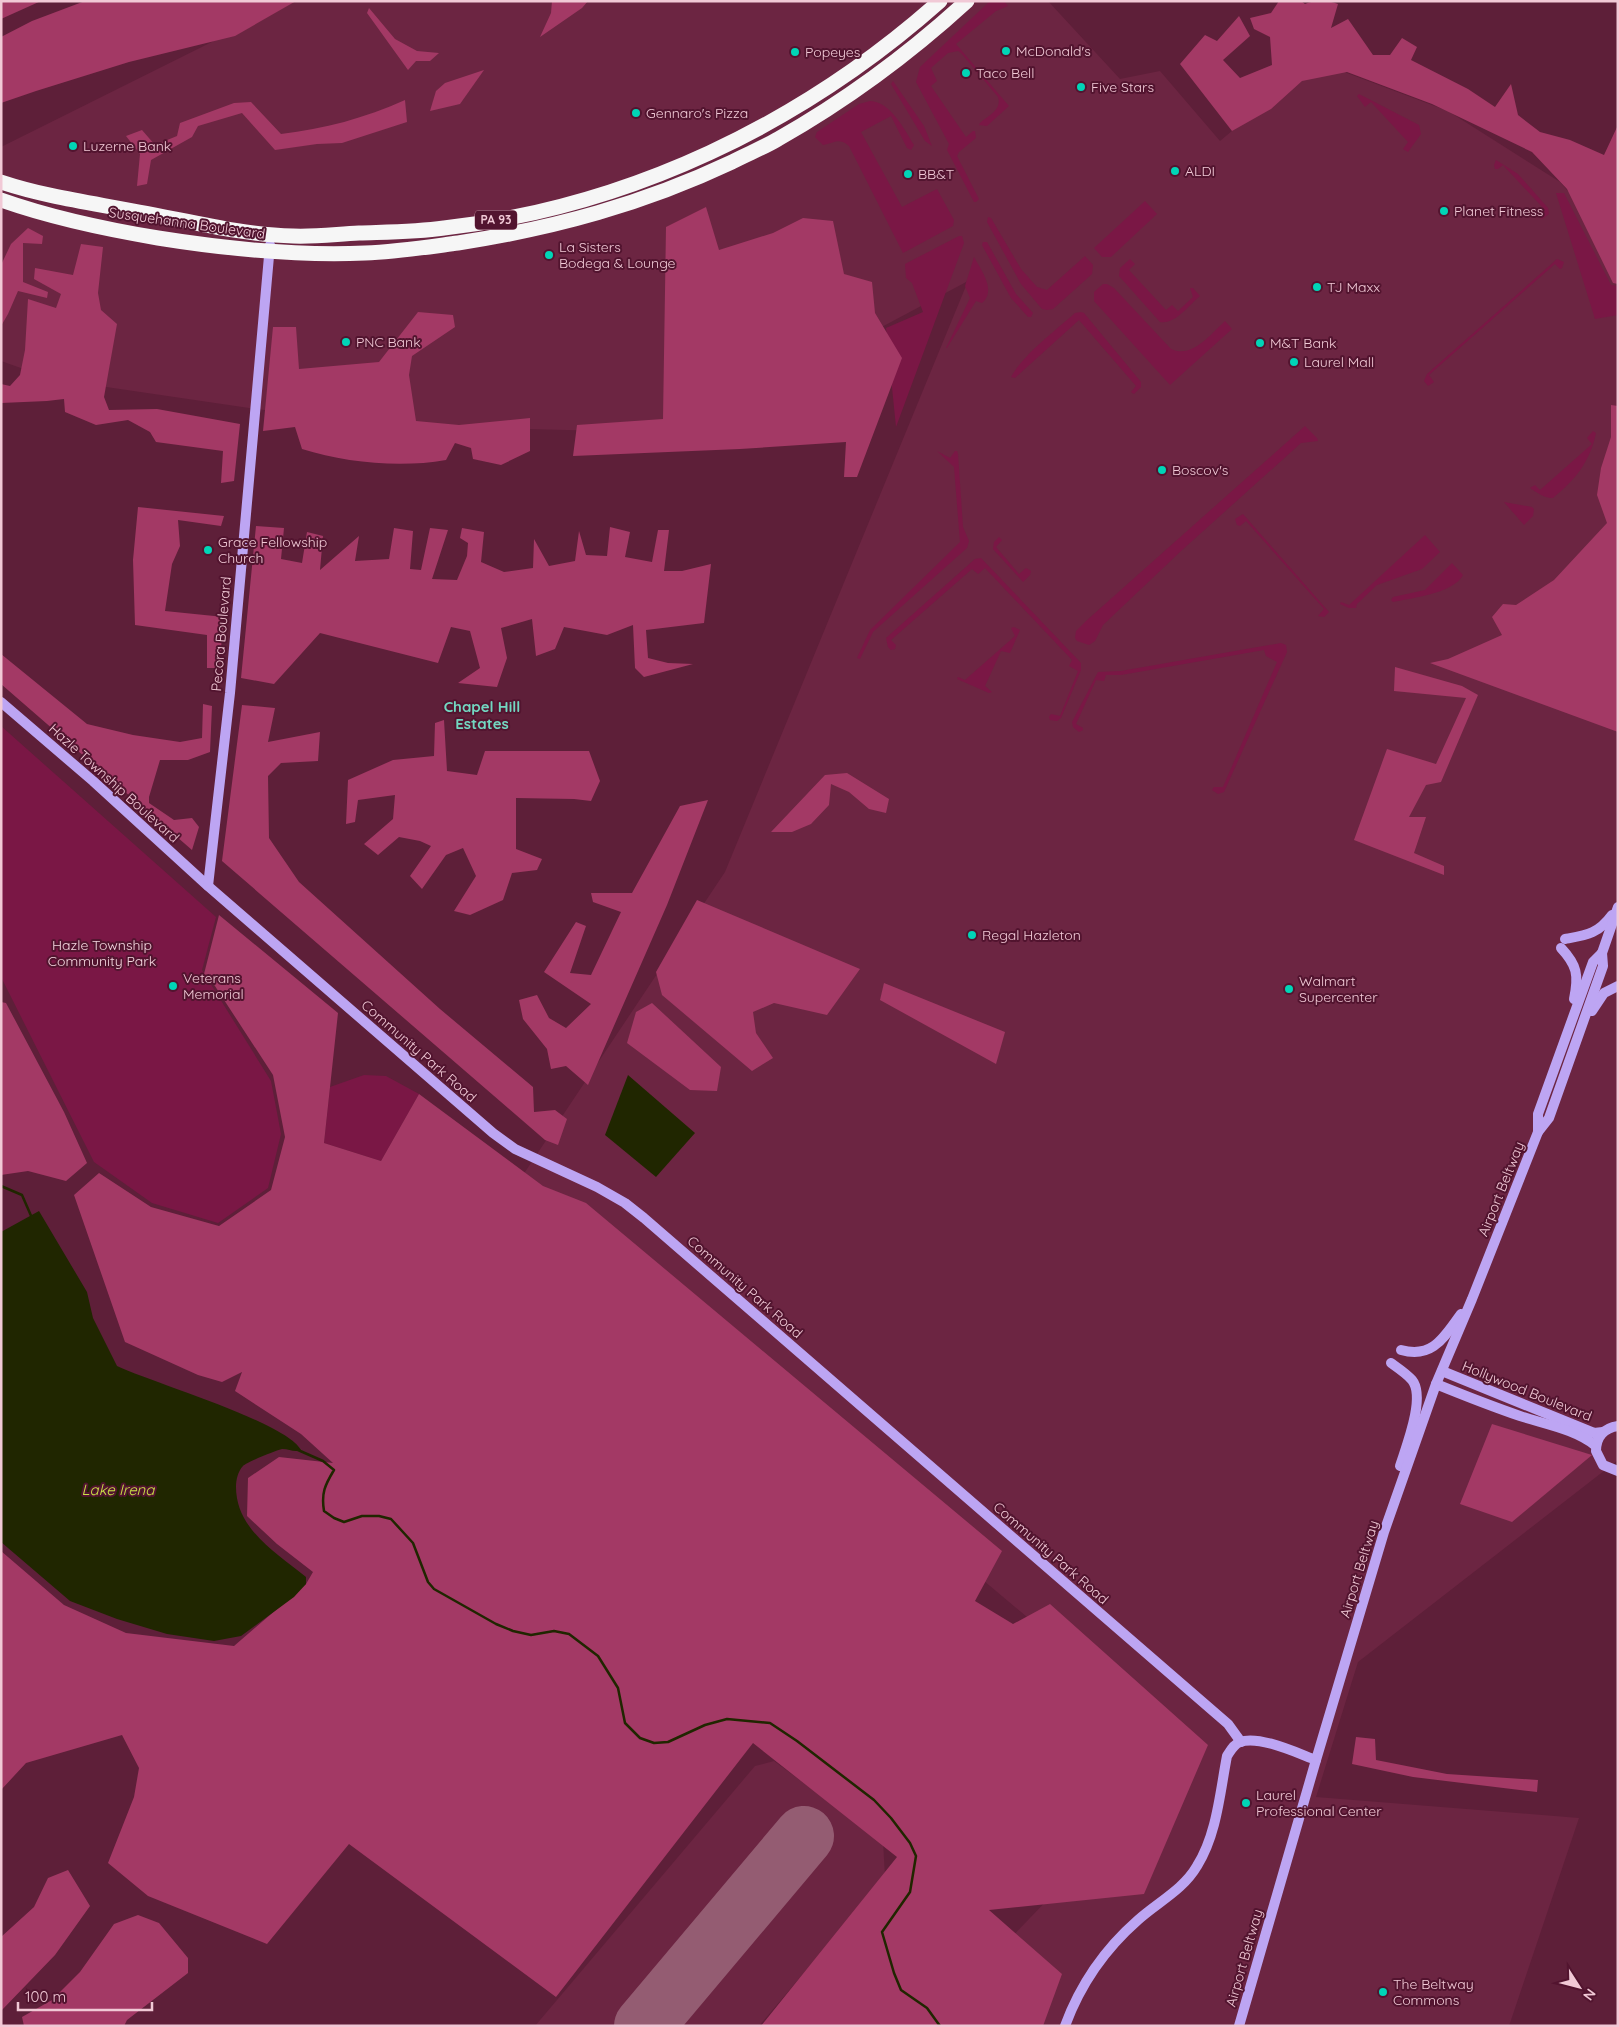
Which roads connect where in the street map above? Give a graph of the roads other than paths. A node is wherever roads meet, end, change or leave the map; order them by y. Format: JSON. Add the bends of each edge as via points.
{"nodes":[{"id":1,"x":940,"y":1,"type":"edge"},
{"id":2,"x":967,"y":1,"type":"edge"},
{"id":3,"x":1,"y":182,"type":"edge"},
{"id":4,"x":1,"y":200,"type":"edge"},
{"id":5,"x":271,"y":234,"type":"junction"},
{"id":6,"x":270,"y":251,"type":"junction"},
{"id":7,"x":1,"y":702,"type":"edge"},
{"id":8,"x":208,"y":886,"type":"junction"},
{"id":9,"x":1617,"y":908,"type":"edge"},
{"id":10,"x":1618,"y":912,"type":"edge"},
{"id":11,"x":1602,"y":953,"type":"junction"},
{"id":12,"x":1618,"y":986,"type":"edge"},
{"id":13,"x":1564,"y":1041,"type":"junction"},
{"id":14,"x":1575,"y":1048,"type":"junction"},
{"id":15,"x":1538,"y":1132,"type":"junction"},
{"id":16,"x":1472,"y":1299,"type":"junction"},
{"id":17,"x":1401,"y":1350,"type":"dead end"},
{"id":18,"x":1391,"y":1363,"type":"dead end"},
{"id":19,"x":1442,"y":1371,"type":"junction"},
{"id":20,"x":1436,"y":1384,"type":"junction"},
{"id":21,"x":1486,"y":1404,"type":"junction"},
{"id":22,"x":1529,"y":1406,"type":"junction"},
{"id":23,"x":1618,"y":1426,"type":"edge"},
{"id":24,"x":1603,"y":1432,"type":"junction"},
{"id":25,"x":1596,"y":1446,"type":"junction"},
{"id":26,"x":1618,"y":1471,"type":"edge"},
{"id":27,"x":1384,"y":1532,"type":"junction"},
{"id":28,"x":1241,"y":1742,"type":"junction"},
{"id":29,"x":1316,"y":1760,"type":"junction"},
{"id":30,"x":1065,"y":2026,"type":"edge"},
{"id":31,"x":1239,"y":2026,"type":"edge"}],
"edges":[{"from":1,"to":5,"type":"highway","name":"Susquehanna Boulevard","number":"PA 93","via":[[877,54],[787,113],[722,148],[621,188],[515,216],[446,228],[293,236]]},
{"from":2,"to":6,"type":"highway","name":"Susquehanna Boulevard","number":"PA 93","via":[[922,42],[838,102],[777,140],[648,198],[516,234],[458,243],[367,253]]},
{"from":3,"to":5,"type":"highway","name":"Susquehanna Boulevard","number":"PA 93","via":[[45,194]]},
{"from":4,"to":6,"type":"highway","name":"Susquehanna Boulevard","number":"PA 93","via":[[72,222],[114,230],[208,246]]},
{"from":5,"to":6,"type":"street","name":"Pecora Boulevard"},
{"from":6,"to":8,"type":"street","name":"Pecora Boulevard","via":[[230,693]]},
{"from":7,"to":8,"type":"street","name":"Hazle Township Boulevard"},
{"from":8,"to":28,"type":"street","name":"Community Park Road","via":[[493,1133],[516,1149],[597,1187],[644,1218],[1228,1724]]},
{"from":9,"to":10,"type":"street"},
{"from":9,"to":11,"type":"street","name":"Airport Beltway"},
{"from":9,"to":13,"type":"street","via":[[1593,933],[1563,943],[1576,968],[1578,981]]},
{"from":11,"to":13,"type":"street","name":"Airport Beltway","via":[[1593,962]]},
{"from":11,"to":14,"type":"street","name":"Airport Beltway","via":[[1603,966]]},
{"from":12,"to":14,"type":"street","via":[[1604,993],[1594,1007]]},
{"from":13,"to":15,"type":"street","name":"Airport Beltway","via":[[1538,1114]]},
{"from":14,"to":15,"type":"street","name":"Airport Beltway","via":[[1549,1118]]},
{"from":15,"to":16,"type":"street","name":"Airport Beltway"},
{"from":16,"to":17,"type":"street","via":[[1445,1336],[1426,1352],[1414,1354]]},
{"from":16,"to":19,"type":"street","name":"Airport Beltway"},
{"from":18,"to":27,"type":"street","via":[[1413,1381],[1417,1391],[1412,1427],[1387,1508]]},
{"from":19,"to":20,"type":"street","name":"Airport Beltway"},
{"from":19,"to":22,"type":"street","name":"Hollywood Boulevard"},
{"from":20,"to":21,"type":"street","name":"Hollywood Boulevard"},
{"from":20,"to":27,"type":"street","name":"Airport Beltway"},
{"from":21,"to":22,"type":"street","via":[[1494,1399],[1515,1407]]},
{"from":21,"to":25,"type":"street","name":"Hollywood Boulevard","via":[[1565,1430]]},
{"from":22,"to":24,"type":"street","name":"Hollywood Boulevard","via":[[1594,1433]]},
{"from":23,"to":24,"type":"street"},
{"from":24,"to":25,"type":"street"},
{"from":25,"to":26,"type":"street","via":[[1597,1456],[1603,1465]]},
{"from":27,"to":29,"type":"street","name":"Airport Beltway"},
{"from":28,"to":29,"type":"street","via":[[1259,1741]]},
{"from":28,"to":30,"type":"street","via":[[1227,1756],[1215,1820],[1197,1866],[1185,1883],[1139,1919],[1100,1961],[1084,1984]]},
{"from":29,"to":31,"type":"street","name":"Airport Beltway"}]}
